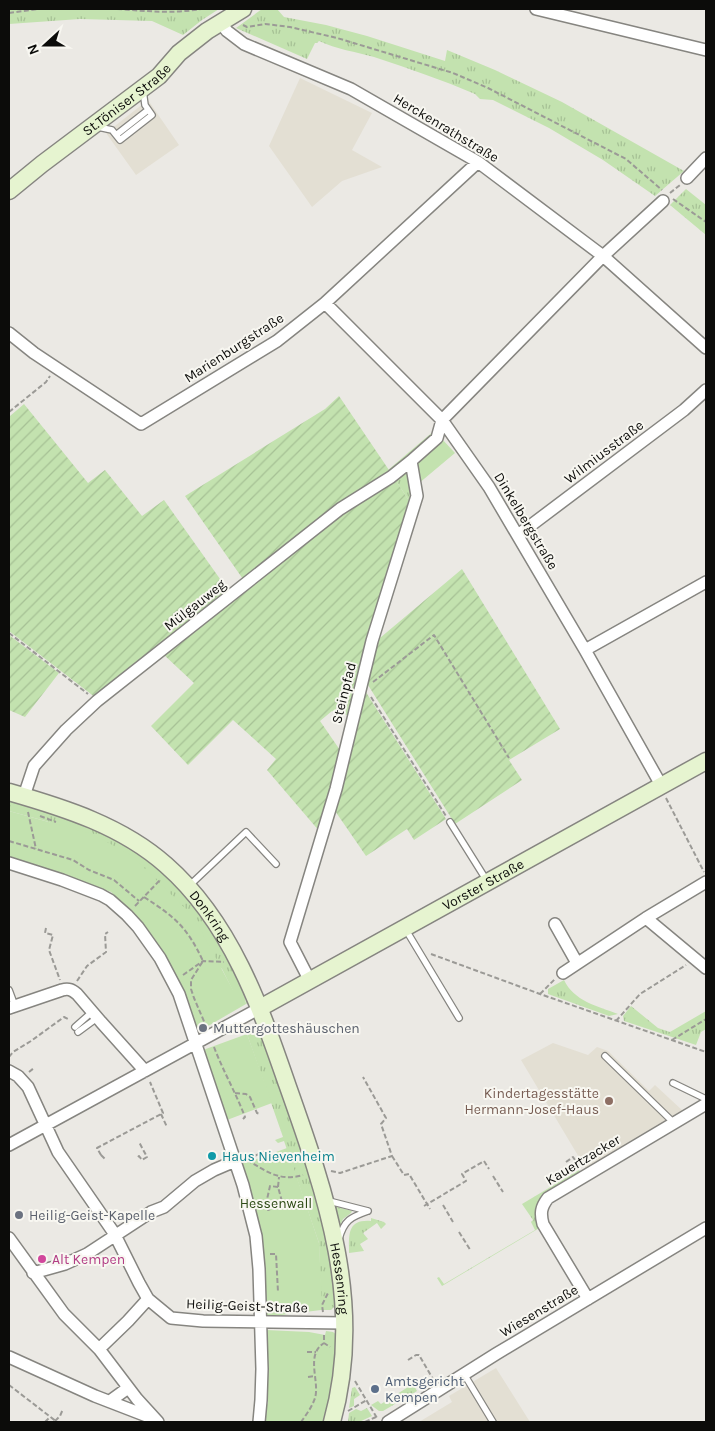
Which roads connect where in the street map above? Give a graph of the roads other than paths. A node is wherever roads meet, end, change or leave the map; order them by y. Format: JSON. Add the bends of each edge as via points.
{"nodes":[{"id":1,"x":536,"y":9,"type":"edge"},
{"id":2,"x":241,"y":16,"type":"edge"},
{"id":3,"x":220,"y":22,"type":"junction"},
{"id":4,"x":706,"y":50,"type":"edge"},
{"id":5,"x":143,"y":88,"type":"junction"},
{"id":6,"x":93,"y":125,"type":"junction"},
{"id":7,"x":706,"y":158,"type":"edge"},
{"id":8,"x":478,"y":162,"type":"junction"},
{"id":9,"x":687,"y":178,"type":"road end"},
{"id":10,"x":9,"y":191,"type":"edge"},
{"id":11,"x":666,"y":198,"type":"road end"},
{"id":12,"x":603,"y":256,"type":"junction"},
{"id":13,"x":325,"y":303,"type":"junction"},
{"id":14,"x":9,"y":333,"type":"edge"},
{"id":15,"x":706,"y":348,"type":"edge"},
{"id":16,"x":706,"y":390,"type":"edge"},
{"id":17,"x":442,"y":420,"type":"junction"},
{"id":18,"x":411,"y":461,"type":"junction"},
{"id":19,"x":518,"y":536,"type":"junction"},
{"id":20,"x":706,"y":582,"type":"edge"},
{"id":21,"x":585,"y":650,"type":"junction"},
{"id":22,"x":706,"y":761,"type":"edge"},
{"id":23,"x":661,"y":785,"type":"junction"},
{"id":24,"x":21,"y":799,"type":"edge"},
{"id":25,"x":450,"y":822,"type":"road end"},
{"id":26,"x":9,"y":863,"type":"edge"},
{"id":27,"x":276,"y":864,"type":"dead end"},
{"id":28,"x":706,"y":882,"type":"edge"},
{"id":29,"x":488,"y":883,"type":"junction"},
{"id":30,"x":188,"y":887,"type":"junction"},
{"id":31,"x":646,"y":918,"type":"junction"},
{"id":32,"x":555,"y":924,"type":"dead end"},
{"id":33,"x":405,"y":928,"type":"junction"},
{"id":34,"x":577,"y":963,"type":"junction"},
{"id":35,"x":706,"y":968,"type":"edge"},
{"id":36,"x":563,"y":973,"type":"road end"},
{"id":37,"x":310,"y":981,"type":"junction"},
{"id":38,"x":9,"y":990,"type":"edge"},
{"id":39,"x":12,"y":1007,"type":"edge"},
{"id":40,"x":260,"y":1008,"type":"junction"},
{"id":41,"x":95,"y":1015,"type":"junction"},
{"id":42,"x":459,"y":1018,"type":"dead end"},
{"id":43,"x":76,"y":1030,"type":"dead end"},
{"id":44,"x":197,"y":1043,"type":"junction"},
{"id":45,"x":605,"y":1056,"type":"dead end"},
{"id":46,"x":9,"y":1071,"type":"edge"},
{"id":47,"x":145,"y":1071,"type":"junction"},
{"id":48,"x":673,"y":1083,"type":"dead end"},
{"id":49,"x":706,"y":1099,"type":"edge"},
{"id":50,"x":706,"y":1104,"type":"edge"},
{"id":51,"x":674,"y":1123,"type":"junction"},
{"id":52,"x":45,"y":1125,"type":"junction"},
{"id":53,"x":306,"y":1137,"type":"joint"},
{"id":54,"x":9,"y":1145,"type":"edge"},
{"id":55,"x":235,"y":1162,"type":"junction"},
{"id":56,"x":326,"y":1200,"type":"junction"},
{"id":57,"x":706,"y":1228,"type":"edge"},
{"id":58,"x":116,"y":1236,"type":"junction"},
{"id":59,"x":9,"y":1238,"type":"edge"},
{"id":60,"x":336,"y":1248,"type":"junction"},
{"id":61,"x":33,"y":1273,"type":"junction"},
{"id":62,"x":148,"y":1299,"type":"junction"},
{"id":63,"x":588,"y":1299,"type":"junction"},
{"id":64,"x":260,"y":1322,"type":"junction"},
{"id":65,"x":344,"y":1323,"type":"junction"},
{"id":66,"x":99,"y":1349,"type":"junction"},
{"id":67,"x":9,"y":1357,"type":"edge"},
{"id":68,"x":464,"y":1374,"type":"junction"},
{"id":69,"x":128,"y":1388,"type":"junction"},
{"id":70,"x":110,"y":1401,"type":"junction"},
{"id":71,"x":156,"y":1420,"type":"edge"},
{"id":72,"x":258,"y":1422,"type":"edge"},
{"id":73,"x":332,"y":1422,"type":"edge"},
{"id":74,"x":388,"y":1422,"type":"edge"},
{"id":75,"x":493,"y":1422,"type":"edge"}],
"edges":[{"from":1,"to":4,"type":"street"},
{"from":2,"to":3,"type":"main road","name":"St.Töniser Straße"},
{"from":3,"to":5,"type":"main road","name":"St.Töniser Straße","via":[[179,53],[159,76]]},
{"from":3,"to":8,"type":"street","name":"Herckenrathstraße","via":[[244,44],[351,89]]},
{"from":5,"to":6,"type":"main road","name":"St.Töniser Straße"},
{"from":5,"to":6,"type":"lane","via":[[145,105],[152,115],[120,140],[112,130]]},
{"from":6,"to":10,"type":"main road","name":"St.Töniser Straße"},
{"from":7,"to":9,"type":"street"},
{"from":8,"to":12,"type":"street","name":"Herckenrathstraße"},
{"from":8,"to":13,"type":"street","name":"Marienburgstraße"},
{"from":11,"to":12,"type":"street"},
{"from":12,"to":15,"type":"street","name":"Herckenrathstraße"},
{"from":12,"to":17,"type":"street"},
{"from":13,"to":14,"type":"street","name":"Marienburgstraße","via":[[277,341],[140,424]]},
{"from":13,"to":17,"type":"street","name":"Dinkelbergstraße"},
{"from":16,"to":19,"type":"street","name":"Wilmiusstraße"},
{"from":17,"to":18,"type":"street","via":[[437,438]]},
{"from":17,"to":19,"type":"street","name":"Dinkelbergstraße","via":[[490,487]]},
{"from":18,"to":24,"type":"street","name":"Mülgauweg","via":[[340,509],[98,702],[66,730],[34,766]]},
{"from":18,"to":37,"type":"street","name":"Steinpfad","via":[[417,496],[372,641],[364,686],[336,789],[290,942]]},
{"from":19,"to":21,"type":"street","name":"Dinkelbergstraße"},
{"from":20,"to":21,"type":"street"},
{"from":21,"to":23,"type":"street","name":"Dinkelbergstraße"},
{"from":22,"to":23,"type":"main road","name":"Vorster Straße"},
{"from":23,"to":29,"type":"main road","name":"Vorster Straße"},
{"from":24,"to":30,"type":"main road","name":"Donkring","via":[[82,815],[116,831],[167,865]]},
{"from":25,"to":29,"type":"lane"},
{"from":26,"to":44,"type":"street","via":[[101,895],[127,915],[174,982]]},
{"from":27,"to":30,"type":"lane","via":[[246,832]]},
{"from":28,"to":31,"type":"street"},
{"from":29,"to":33,"type":"main road","name":"Vorster Straße"},
{"from":30,"to":40,"type":"main road","name":"Donkring","via":[[224,936]]},
{"from":31,"to":34,"type":"street"},
{"from":31,"to":35,"type":"street"},
{"from":32,"to":34,"type":"street"},
{"from":33,"to":37,"type":"main road","name":"Vorster Straße"},
{"from":33,"to":42,"type":"lane"},
{"from":34,"to":36,"type":"street"},
{"from":37,"to":40,"type":"main road","name":"Vorster Straße"},
{"from":38,"to":39,"type":"lane"},
{"from":39,"to":41,"type":"street","via":[[67,990],[77,994]]},
{"from":40,"to":44,"type":"street"},
{"from":40,"to":53,"type":"main road","name":"Donkring"},
{"from":41,"to":43,"type":"lane"},
{"from":41,"to":47,"type":"street"},
{"from":44,"to":47,"type":"street"},
{"from":44,"to":55,"type":"street"},
{"from":45,"to":51,"type":"lane"},
{"from":46,"to":52,"type":"street","name":"Heilig-Geist-Straße","via":[[28,1087]]},
{"from":47,"to":52,"type":"street"},
{"from":48,"to":49,"type":"lane"},
{"from":50,"to":51,"type":"street","name":"Kauertzacker"},
{"from":51,"to":63,"type":"street","name":"Kauertzacker","via":[[548,1198],[541,1210],[543,1224]]},
{"from":52,"to":54,"type":"street"},
{"from":52,"to":58,"type":"street","name":"Heilig-Geist-Straße","via":[[58,1152]]},
{"from":53,"to":56,"type":"main road","name":"Hessenring"},
{"from":55,"to":58,"type":"street","via":[[190,1184],[164,1207]]},
{"from":55,"to":64,"type":"street","via":[[249,1207],[258,1253]]},
{"from":56,"to":60,"type":"main road","name":"Hessenring"},
{"from":56,"to":60,"type":"lane","via":[[368,1211],[346,1222]]},
{"from":57,"to":63,"type":"street","name":"Wiesenstraße"},
{"from":58,"to":61,"type":"street","via":[[77,1259]]},
{"from":58,"to":62,"type":"street","name":"Heilig-Geist-Straße"},
{"from":59,"to":61,"type":"street"},
{"from":60,"to":65,"type":"main road","name":"Hessenring"},
{"from":61,"to":66,"type":"street","via":[[64,1314]]},
{"from":62,"to":64,"type":"street","name":"Heilig-Geist-Straße","via":[[171,1318]]},
{"from":62,"to":66,"type":"street"},
{"from":63,"to":68,"type":"street","name":"Wiesenstraße"},
{"from":64,"to":65,"type":"street","name":"Heilig-Geist-Straße"},
{"from":64,"to":72,"type":"street","via":[[262,1369]]},
{"from":65,"to":73,"type":"main road","name":"Hessenring","via":[[342,1378]]},
{"from":66,"to":69,"type":"street"},
{"from":67,"to":70,"type":"street"},
{"from":68,"to":74,"type":"street","name":"Wiesenstraße"},
{"from":68,"to":75,"type":"lane"},
{"from":69,"to":70,"type":"street"},
{"from":69,"to":71,"type":"street"},
{"from":70,"to":71,"type":"street"}]}
